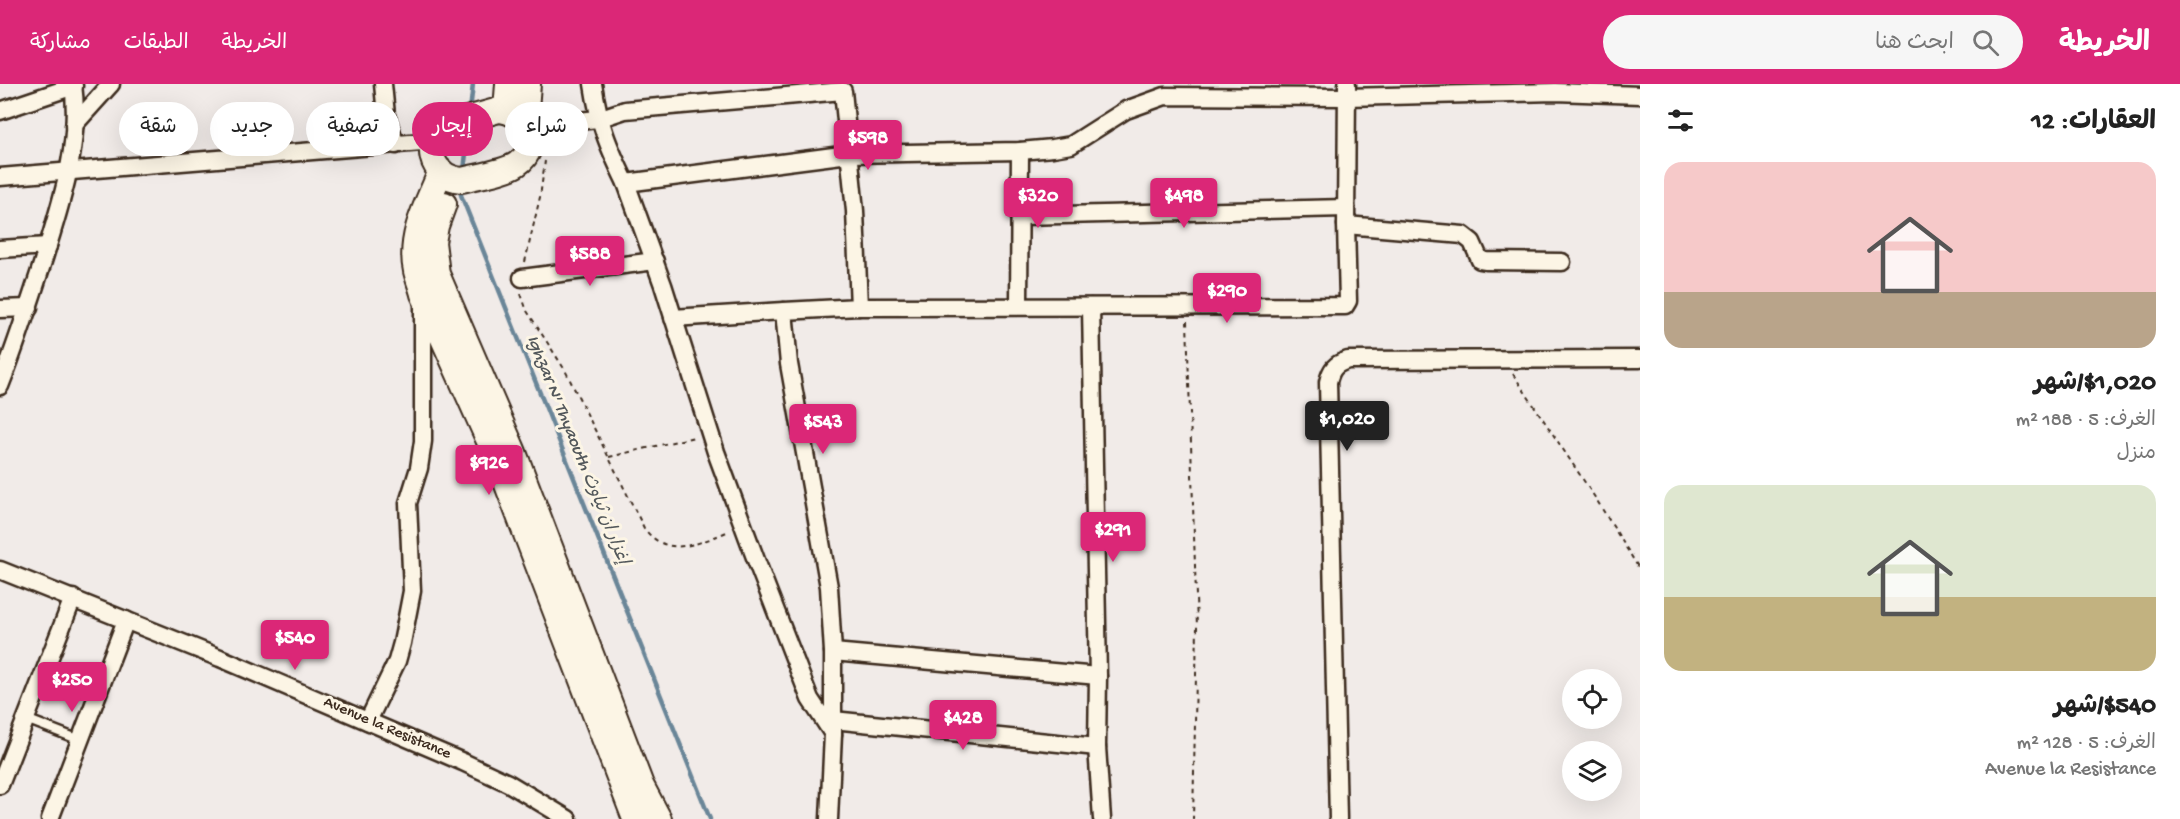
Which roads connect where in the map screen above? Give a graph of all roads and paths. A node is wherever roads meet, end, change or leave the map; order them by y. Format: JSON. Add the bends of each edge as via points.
{"nodes":[{"id":1,"x":111,"y":84,"type":"edge"},
{"id":2,"x":383,"y":84,"type":"edge"},
{"id":3,"x":508,"y":84,"type":"edge"},
{"id":4,"x":528,"y":84,"type":"edge"},
{"id":5,"x":592,"y":84,"type":"edge"},
{"id":6,"x":74,"y":85,"type":"edge"},
{"id":7,"x":843,"y":87,"type":"edge"},
{"id":8,"x":1555,"y":88,"type":"edge"},
{"id":9,"x":1346,"y":90,"type":"edge"},
{"id":10,"x":1426,"y":90,"type":"edge"},
{"id":11,"x":1640,"y":95,"type":"edge"},
{"id":12,"x":385,"y":102,"type":"edge"},
{"id":13,"x":514,"y":102,"type":"edge"},
{"id":14,"x":524,"y":102,"type":"edge"},
{"id":15,"x":0,"y":111,"type":"edge"},
{"id":16,"x":598,"y":118,"type":"junction"},
{"id":17,"x":588,"y":119,"type":"edge"},
{"id":18,"x":75,"y":125,"type":"junction"},
{"id":19,"x":1020,"y":151,"type":"junction"},
{"id":20,"x":306,"y":152,"type":"edge"},
{"id":21,"x":849,"y":154,"type":"junction"},
{"id":22,"x":433,"y":156,"type":"edge"},
{"id":23,"x":523,"y":156,"type":"edge"},
{"id":24,"x":545,"y":156,"type":"dead end"},
{"id":25,"x":69,"y":172,"type":"junction"},
{"id":26,"x":1,"y":175,"type":"edge"},
{"id":27,"x":447,"y":175,"type":"junction"},
{"id":28,"x":626,"y":183,"type":"junction"},
{"id":29,"x":1346,"y":208,"type":"junction"},
{"id":30,"x":1021,"y":216,"type":"junction"},
{"id":31,"x":1346,"y":225,"type":"junction"},
{"id":32,"x":48,"y":246,"type":"junction"},
{"id":33,"x":0,"y":249,"type":"edge"},
{"id":34,"x":655,"y":261,"type":"junction"},
{"id":35,"x":1562,"y":262,"type":"dead end"},
{"id":36,"x":522,"y":278,"type":"junction"},
{"id":37,"x":423,"y":294,"type":"junction"},
{"id":38,"x":1019,"y":306,"type":"junction"},
{"id":39,"x":859,"y":307,"type":"junction"},
{"id":40,"x":1091,"y":307,"type":"junction"},
{"id":41,"x":1186,"y":307,"type":"junction"},
{"id":42,"x":29,"y":308,"type":"junction"},
{"id":43,"x":0,"y":309,"type":"edge"},
{"id":44,"x":783,"y":310,"type":"junction"},
{"id":45,"x":673,"y":318,"type":"junction"},
{"id":46,"x":1504,"y":359,"type":"junction"},
{"id":47,"x":1640,"y":359,"type":"edge"},
{"id":48,"x":0,"y":386,"type":"edge"},
{"id":49,"x":710,"y":433,"type":"junction"},
{"id":50,"x":609,"y":457,"type":"junction"},
{"id":51,"x":744,"y":525,"type":"junction"},
{"id":52,"x":0,"y":570,"type":"edge"},
{"id":53,"x":1640,"y":570,"type":"edge"},
{"id":54,"x":73,"y":598,"type":"junction"},
{"id":55,"x":126,"y":620,"type":"junction"},
{"id":56,"x":833,"y":652,"type":"junction"},
{"id":57,"x":1098,"y":676,"type":"junction"},
{"id":58,"x":26,"y":719,"type":"junction"},
{"id":59,"x":368,"y":721,"type":"junction"},
{"id":60,"x":833,"y":727,"type":"junction"},
{"id":61,"x":80,"y":740,"type":"junction"},
{"id":62,"x":1097,"y":747,"type":"junction"},
{"id":63,"x":0,"y":785,"type":"edge"},
{"id":64,"x":50,"y":819,"type":"edge"},
{"id":65,"x":568,"y":819,"type":"edge"},
{"id":66,"x":635,"y":819,"type":"edge"},
{"id":67,"x":659,"y":819,"type":"edge"},
{"id":68,"x":829,"y":819,"type":"edge"},
{"id":69,"x":1102,"y":819,"type":"edge"},
{"id":70,"x":1193,"y":819,"type":"edge"},
{"id":71,"x":1338,"y":819,"type":"edge"}],
"edges":[{"from":1,"to":18,"type":"street"},
{"from":2,"to":12,"type":"street"},
{"from":3,"to":13,"type":"street"},
{"from":4,"to":14,"type":"street"},
{"from":5,"to":16,"type":"street"},
{"from":6,"to":15,"type":"street"},
{"from":6,"to":18,"type":"street"},
{"from":7,"to":16,"type":"street","via":[[626,110]]},
{"from":7,"to":21,"type":"street"},
{"from":8,"to":10,"type":"street"},
{"from":8,"to":11,"type":"street"},
{"from":9,"to":10,"type":"street"},
{"from":9,"to":19,"type":"street","via":[[1165,96],[1126,110],[1071,145]]},
{"from":9,"to":29,"type":"street"},
{"from":16,"to":17,"type":"street"},
{"from":16,"to":28,"type":"street"},
{"from":18,"to":25,"type":"street"},
{"from":19,"to":21,"type":"street"},
{"from":19,"to":30,"type":"street"},
{"from":20,"to":25,"type":"street"},
{"from":21,"to":28,"type":"street"},
{"from":21,"to":39,"type":"street"},
{"from":22,"to":27,"type":"street"},
{"from":23,"to":27,"type":"street","via":[[512,167],[462,180]]},
{"from":24,"to":36,"type":"path","via":[[544,180]]},
{"from":25,"to":26,"type":"street"},
{"from":25,"to":32,"type":"street"},
{"from":27,"to":37,"type":"street","via":[[420,221],[415,245],[416,270]]},
{"from":27,"to":67,"type":"street","via":[[436,226],[437,274],[513,450],[641,785]]},
{"from":28,"to":34,"type":"street"},
{"from":29,"to":30,"type":"street"},
{"from":29,"to":31,"type":"street"},
{"from":30,"to":38,"type":"street"},
{"from":31,"to":35,"type":"street","via":[[1462,234],[1472,242],[1480,260]]},
{"from":31,"to":41,"type":"street","via":[[1346,306]]},
{"from":32,"to":33,"type":"street"},
{"from":32,"to":42,"type":"street"},
{"from":34,"to":36,"type":"street"},
{"from":34,"to":45,"type":"street"},
{"from":36,"to":50,"type":"path","via":[[523,304],[565,370]]},
{"from":37,"to":59,"type":"street","via":[[423,441],[408,503],[412,591],[396,661]]},
{"from":37,"to":66,"type":"street","via":[[498,460]]},
{"from":38,"to":39,"type":"street"},
{"from":38,"to":40,"type":"street"},
{"from":39,"to":44,"type":"street"},
{"from":40,"to":41,"type":"street"},
{"from":40,"to":57,"type":"street"},
{"from":41,"to":70,"type":"path","via":[[1197,627]]},
{"from":42,"to":43,"type":"street"},
{"from":42,"to":48,"type":"street"},
{"from":44,"to":45,"type":"street"},
{"from":44,"to":56,"type":"street","via":[[789,364],[830,587]]},
{"from":45,"to":49,"type":"street"},
{"from":46,"to":47,"type":"street"},
{"from":46,"to":53,"type":"path"},
{"from":46,"to":71,"type":"street","via":[[1348,360],[1336,363],[1330,372]]},
{"from":49,"to":50,"type":"path"},
{"from":49,"to":51,"type":"street"},
{"from":50,"to":51,"type":"path","via":[[652,539],[674,547]]},
{"from":51,"to":60,"type":"street","via":[[810,699]]},
{"from":52,"to":54,"type":"street","name":"Avenue la Resistance"},
{"from":54,"to":55,"type":"street","name":"Avenue la Resistance"},
{"from":54,"to":58,"type":"street"},
{"from":55,"to":59,"type":"street","name":"Avenue la Resistance"},
{"from":55,"to":61,"type":"street"},
{"from":56,"to":57,"type":"street"},
{"from":56,"to":60,"type":"street"},
{"from":57,"to":62,"type":"street"},
{"from":58,"to":61,"type":"lane"},
{"from":58,"to":63,"type":"street"},
{"from":59,"to":65,"type":"street","name":"Avenue la Resistance","via":[[508,783]]},
{"from":60,"to":62,"type":"street"},
{"from":60,"to":68,"type":"street"},
{"from":61,"to":64,"type":"street"},
{"from":62,"to":69,"type":"street"}]}
